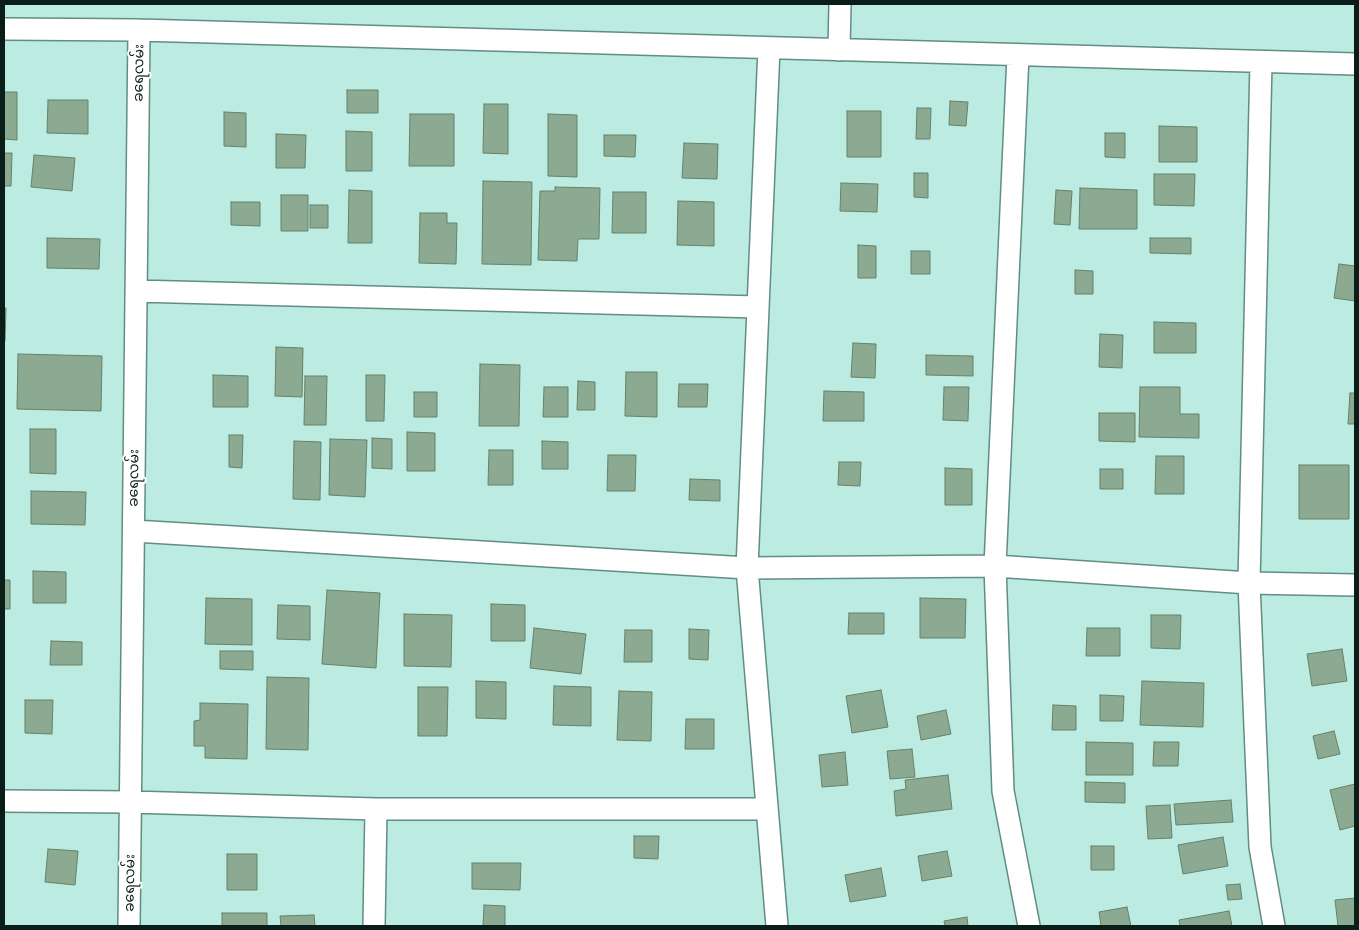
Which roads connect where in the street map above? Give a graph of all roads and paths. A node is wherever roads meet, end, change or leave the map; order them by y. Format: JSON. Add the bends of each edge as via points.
{"nodes":[{"id":1,"x":840,"y":4,"type":"edge"},
{"id":2,"x":4,"y":29,"type":"edge"},
{"id":3,"x":139,"y":30,"type":"junction"},
{"id":4,"x":769,"y":48,"type":"junction"},
{"id":5,"x":839,"y":50,"type":"junction"},
{"id":6,"x":1018,"y":55,"type":"junction"},
{"id":7,"x":1261,"y":62,"type":"junction"},
{"id":8,"x":1355,"y":64,"type":"edge"},
{"id":9,"x":136,"y":292,"type":"junction"},
{"id":10,"x":758,"y":307,"type":"junction"},
{"id":11,"x":134,"y":530,"type":"junction"},
{"id":12,"x":995,"y":566,"type":"junction"},
{"id":13,"x":747,"y":568,"type":"junction"},
{"id":14,"x":1249,"y":583,"type":"junction"},
{"id":15,"x":1355,"y":585,"type":"edge"},
{"id":16,"x":4,"y":801,"type":"edge"},
{"id":17,"x":131,"y":802,"type":"junction"},
{"id":18,"x":376,"y":809,"type":"junction"},
{"id":19,"x":767,"y":809,"type":"junction"},
{"id":20,"x":129,"y":926,"type":"edge"},
{"id":21,"x":374,"y":926,"type":"edge"},
{"id":22,"x":777,"y":926,"type":"edge"},
{"id":23,"x":1029,"y":926,"type":"edge"},
{"id":24,"x":1274,"y":926,"type":"edge"}],
"edges":[{"from":1,"to":5,"type":"street"},
{"from":2,"to":3,"type":"street"},
{"from":3,"to":4,"type":"street"},
{"from":3,"to":9,"type":"street","name":"ခရေလမ်း"},
{"from":4,"to":5,"type":"street"},
{"from":4,"to":10,"type":"street"},
{"from":5,"to":6,"type":"street"},
{"from":6,"to":7,"type":"street"},
{"from":6,"to":12,"type":"street"},
{"from":7,"to":8,"type":"street"},
{"from":7,"to":14,"type":"street"},
{"from":9,"to":10,"type":"street"},
{"from":9,"to":11,"type":"street","name":"ခရေလမ်း"},
{"from":10,"to":13,"type":"street"},
{"from":11,"to":13,"type":"street"},
{"from":11,"to":17,"type":"street","name":"ခရေလမ်း"},
{"from":12,"to":13,"type":"street"},
{"from":12,"to":14,"type":"street"},
{"from":12,"to":23,"type":"street","via":[[1003,791]]},
{"from":13,"to":19,"type":"street"},
{"from":14,"to":15,"type":"street"},
{"from":14,"to":24,"type":"street","via":[[1260,847]]},
{"from":16,"to":17,"type":"street"},
{"from":17,"to":18,"type":"street"},
{"from":17,"to":20,"type":"street","name":"ခရေလမ်း"},
{"from":18,"to":19,"type":"street"},
{"from":18,"to":21,"type":"street"},
{"from":19,"to":22,"type":"street"}]}
